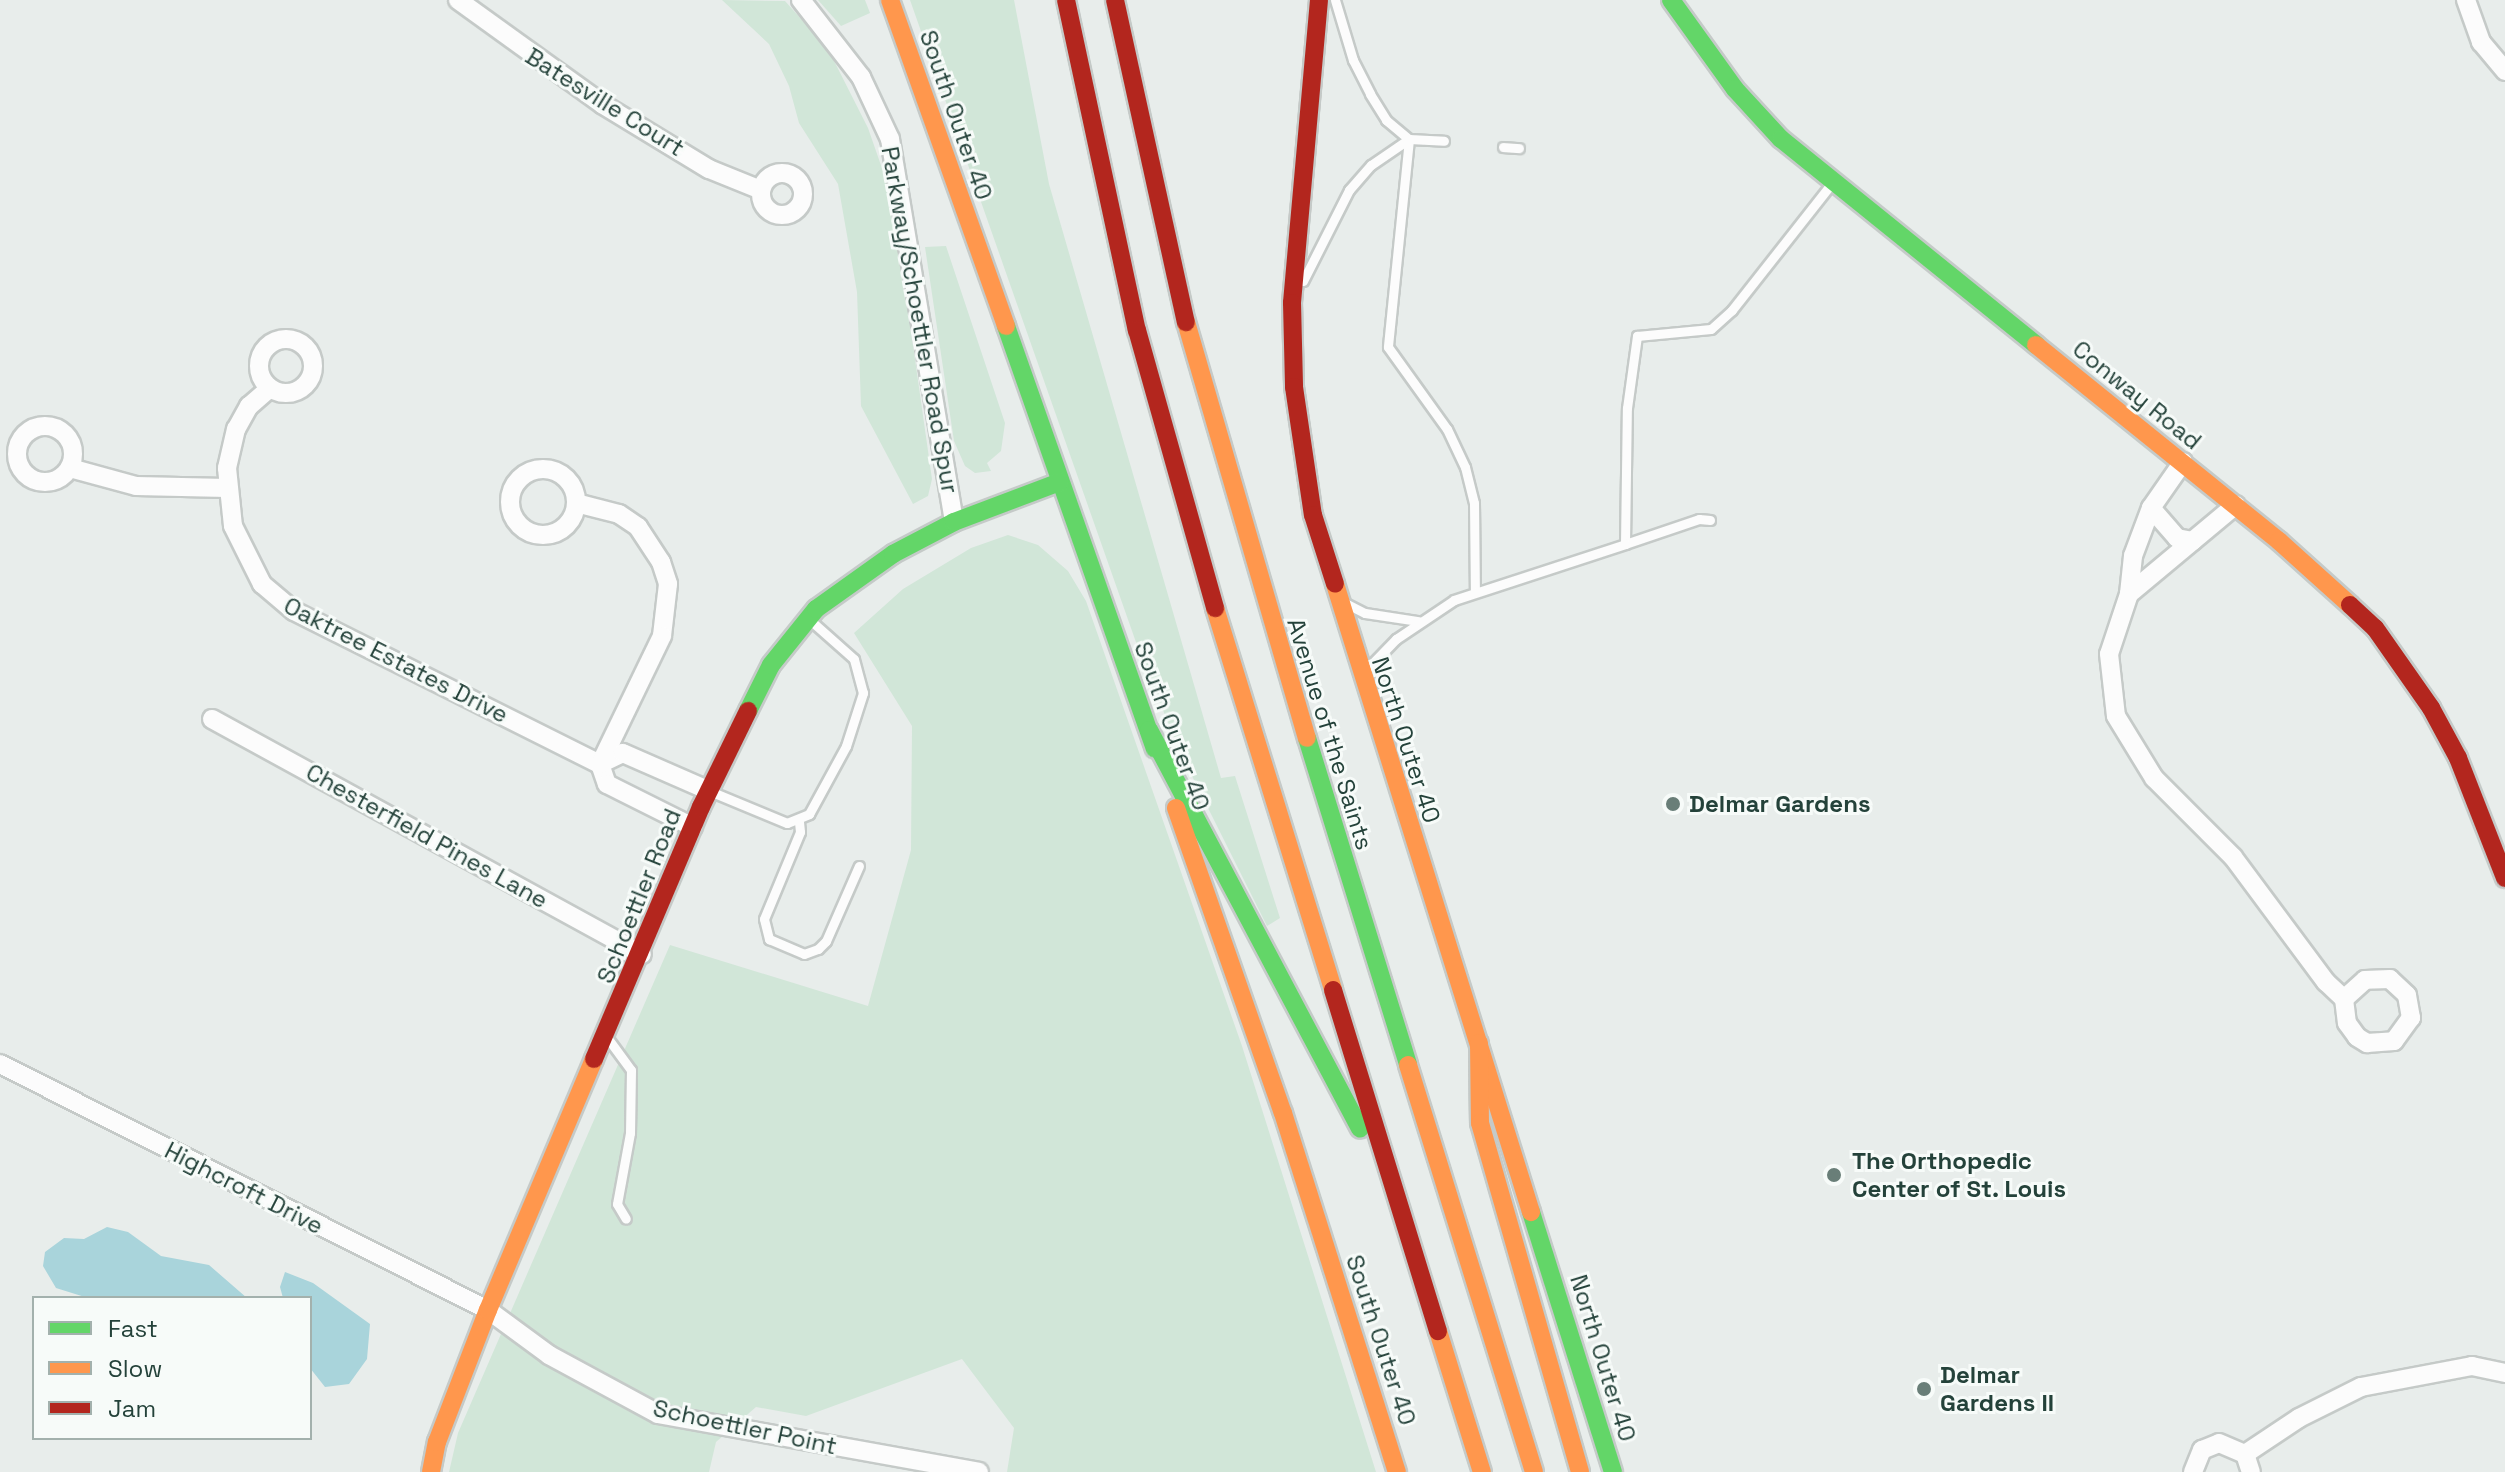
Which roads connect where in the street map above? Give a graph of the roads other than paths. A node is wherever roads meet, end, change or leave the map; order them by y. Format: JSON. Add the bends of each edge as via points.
{"nodes":[{"id":1,"x":458,"y":0,"type":"edge"},
{"id":2,"x":801,"y":0,"type":"edge"},
{"id":3,"x":890,"y":0,"type":"edge"},
{"id":4,"x":1066,"y":0,"type":"edge"},
{"id":5,"x":1115,"y":0,"type":"edge"},
{"id":6,"x":1319,"y":0,"type":"edge"},
{"id":7,"x":1335,"y":0,"type":"edge"},
{"id":8,"x":1671,"y":0,"type":"edge"},
{"id":9,"x":2466,"y":0,"type":"edge"},
{"id":10,"x":2505,"y":71,"type":"edge"},
{"id":11,"x":1409,"y":139,"type":"junction"},
{"id":12,"x":1444,"y":141,"type":"dead end"},
{"id":13,"x":1503,"y":147,"type":"dead end"},
{"id":14,"x":1519,"y":148,"type":"dead end"},
{"id":15,"x":1832,"y":183,"type":"junction"},
{"id":16,"x":761,"y":190,"type":"dead end"},
{"id":17,"x":1292,"y":303,"type":"junction"},
{"id":18,"x":270,"y":388,"type":"dead end"},
{"id":19,"x":2183,"y":462,"type":"junction"},
{"id":20,"x":70,"y":468,"type":"dead end"},
{"id":21,"x":1060,"y":482,"type":"junction"},
{"id":22,"x":227,"y":488,"type":"junction"},
{"id":23,"x":576,"y":503,"type":"dead end"},
{"id":24,"x":2236,"y":505,"type":"junction"},
{"id":25,"x":2151,"y":508,"type":"junction"},
{"id":26,"x":1710,"y":520,"type":"dead end"},
{"id":27,"x":954,"y":522,"type":"junction"},
{"id":28,"x":2193,"y":541,"type":"junction"},
{"id":29,"x":1625,"y":544,"type":"junction"},
{"id":30,"x":1475,"y":592,"type":"junction"},
{"id":31,"x":2129,"y":594,"type":"junction"},
{"id":32,"x":1336,"y":598,"type":"junction"},
{"id":33,"x":809,"y":618,"type":"junction"},
{"id":34,"x":1418,"y":621,"type":"junction"},
{"id":35,"x":1360,"y":677,"type":"junction"},
{"id":36,"x":212,"y":719,"type":"dead end"},
{"id":37,"x":1149,"y":730,"type":"junction"},
{"id":38,"x":600,"y":764,"type":"junction"},
{"id":39,"x":710,"y":791,"type":"junction"},
{"id":40,"x":799,"y":822,"type":"junction"},
{"id":41,"x":693,"y":827,"type":"junction"},
{"id":42,"x":859,"y":866,"type":"dead end"},
{"id":43,"x":2505,"y":878,"type":"edge"},
{"id":44,"x":642,"y":954,"type":"junction"},
{"id":45,"x":2344,"y":999,"type":"dead end"},
{"id":46,"x":606,"y":1036,"type":"junction"},
{"id":47,"x":1479,"y":1043,"type":"junction"},
{"id":48,"x":0,"y":1064,"type":"edge"},
{"id":49,"x":1394,"y":1189,"type":"junction"},
{"id":50,"x":626,"y":1219,"type":"dead end"},
{"id":51,"x":488,"y":1310,"type":"junction"},
{"id":52,"x":2505,"y":1373,"type":"edge"},
{"id":53,"x":2248,"y":1463,"type":"edge"},
{"id":54,"x":431,"y":1472,"type":"edge"},
{"id":55,"x":979,"y":1472,"type":"edge"},
{"id":56,"x":1397,"y":1472,"type":"edge"},
{"id":57,"x":1482,"y":1472,"type":"edge"},
{"id":58,"x":1534,"y":1472,"type":"edge"},
{"id":59,"x":1580,"y":1472,"type":"edge"},
{"id":60,"x":1613,"y":1472,"type":"edge"},
{"id":61,"x":2193,"y":1472,"type":"edge"}],
"edges":[{"from":1,"to":16,"type":"street","name":"Batesville Court","via":[[602,104],[709,169]]},
{"from":2,"to":27,"type":"street","name":"Parkway/Schoettler Road Spur","via":[[861,77],[890,139]]},
{"from":3,"to":21,"type":"main road","name":"South Outer 40"},
{"from":4,"to":49,"type":"main road","via":[[1162,429]]},
{"from":5,"to":58,"type":"main road","name":"Avenue of the Saints","via":[[1179,297],[1244,535]]},
{"from":6,"to":17,"type":"main road","name":"North Outer 40"},
{"from":7,"to":11,"type":"lane","via":[[1353,60],[1370,94],[1386,120]]},
{"from":8,"to":15,"type":"main road","name":"Conway Road","via":[[1735,89]]},
{"from":9,"to":10,"type":"street","via":[[2481,42]]},
{"from":11,"to":12,"type":"lane"},
{"from":11,"to":17,"type":"lane","via":[[1390,149],[1349,190]]},
{"from":11,"to":30,"type":"lane","via":[[1388,347],[1447,429],[1465,467],[1474,503]]},
{"from":13,"to":14,"type":"lane"},
{"from":15,"to":19,"type":"main road","name":"Conway Road"},
{"from":15,"to":29,"type":"lane","via":[[1732,310],[1711,329],[1637,336],[1627,408]]},
{"from":17,"to":32,"type":"main road","name":"North Outer 40","via":[[1302,458]]},
{"from":18,"to":22,"type":"street","name":"Oaktree Estates Drive","via":[[249,406],[236,429]]},
{"from":19,"to":24,"type":"main road","name":"Conway Road"},
{"from":19,"to":25,"type":"street"},
{"from":20,"to":22,"type":"street","via":[[136,486]]},
{"from":21,"to":27,"type":"main road","name":"Schoettler Road"},
{"from":21,"to":37,"type":"main road","name":"South Outer 40"},
{"from":22,"to":38,"type":"street","name":"Oaktree Estates Drive","via":[[233,526],[247,558],[262,584],[294,611]]},
{"from":23,"to":38,"type":"street","via":[[619,514],[638,527],[661,562],[668,584],[662,636]]},
{"from":24,"to":28,"type":"street"},
{"from":24,"to":43,"type":"main road","name":"Conway Road","via":[[2337,589],[2405,670],[2458,758]]},
{"from":25,"to":28,"type":"street","via":[[2177,538]]},
{"from":25,"to":31,"type":"street","via":[[2133,556]]},
{"from":26,"to":29,"type":"lane"},
{"from":27,"to":33,"type":"main road","name":"Schoettler Road","via":[[881,561]]},
{"from":28,"to":31,"type":"street"},
{"from":29,"to":30,"type":"lane"},
{"from":30,"to":34,"type":"lane"},
{"from":31,"to":45,"type":"street","via":[[2109,654],[2109,681],[2116,716],[2133,750],[2233,857]]},
{"from":32,"to":34,"type":"lane","via":[[1365,613]]},
{"from":32,"to":35,"type":"main road","name":"North Outer 40"},
{"from":33,"to":39,"type":"main road","name":"Schoettler Road","via":[[771,665]]},
{"from":33,"to":40,"type":"lane","via":[[854,659],[861,675],[860,712],[809,814]]},
{"from":34,"to":35,"type":"lane"},
{"from":35,"to":47,"type":"main road","name":"North Outer 40"},
{"from":36,"to":44,"type":"street","name":"Chesterfield Pines Lane"},
{"from":37,"to":49,"type":"main road"},
{"from":37,"to":56,"type":"main road","name":"South Outer 40","via":[[1283,1113]]},
{"from":38,"to":39,"type":"street","via":[[623,753]]},
{"from":38,"to":41,"type":"street","name":"Oaktree Estates Drive","via":[[607,784]]},
{"from":39,"to":40,"type":"lane","via":[[787,823]]},
{"from":39,"to":41,"type":"main road","name":"Schoettler Road"},
{"from":40,"to":42,"type":"lane","via":[[800,832],[764,919],[769,939],[804,954],[818,949]]},
{"from":41,"to":44,"type":"main road","name":"Schoettler Road"},
{"from":44,"to":46,"type":"main road","name":"Schoettler Road"},
{"from":46,"to":50,"type":"lane","via":[[631,1070],[630,1133],[617,1204]]},
{"from":46,"to":51,"type":"main road","name":"Schoettler Road"},
{"from":47,"to":59,"type":"main road","via":[[1480,1123]]},
{"from":47,"to":60,"type":"main road","name":"North Outer 40"},
{"from":48,"to":51,"type":"street","name":"Highcroft Drive"},
{"from":49,"to":57,"type":"main road"},
{"from":51,"to":54,"type":"main road","name":"Schoettler Road","via":[[437,1442]]},
{"from":51,"to":55,"type":"street","name":"Schoettler Point","via":[[549,1355],[658,1414]]},
{"from":52,"to":53,"type":"street","via":[[2472,1366],[2371,1384],[2299,1418]]},
{"from":53,"to":61,"type":"street","via":[[2229,1444],[2210,1445],[2196,1458]]}]}
